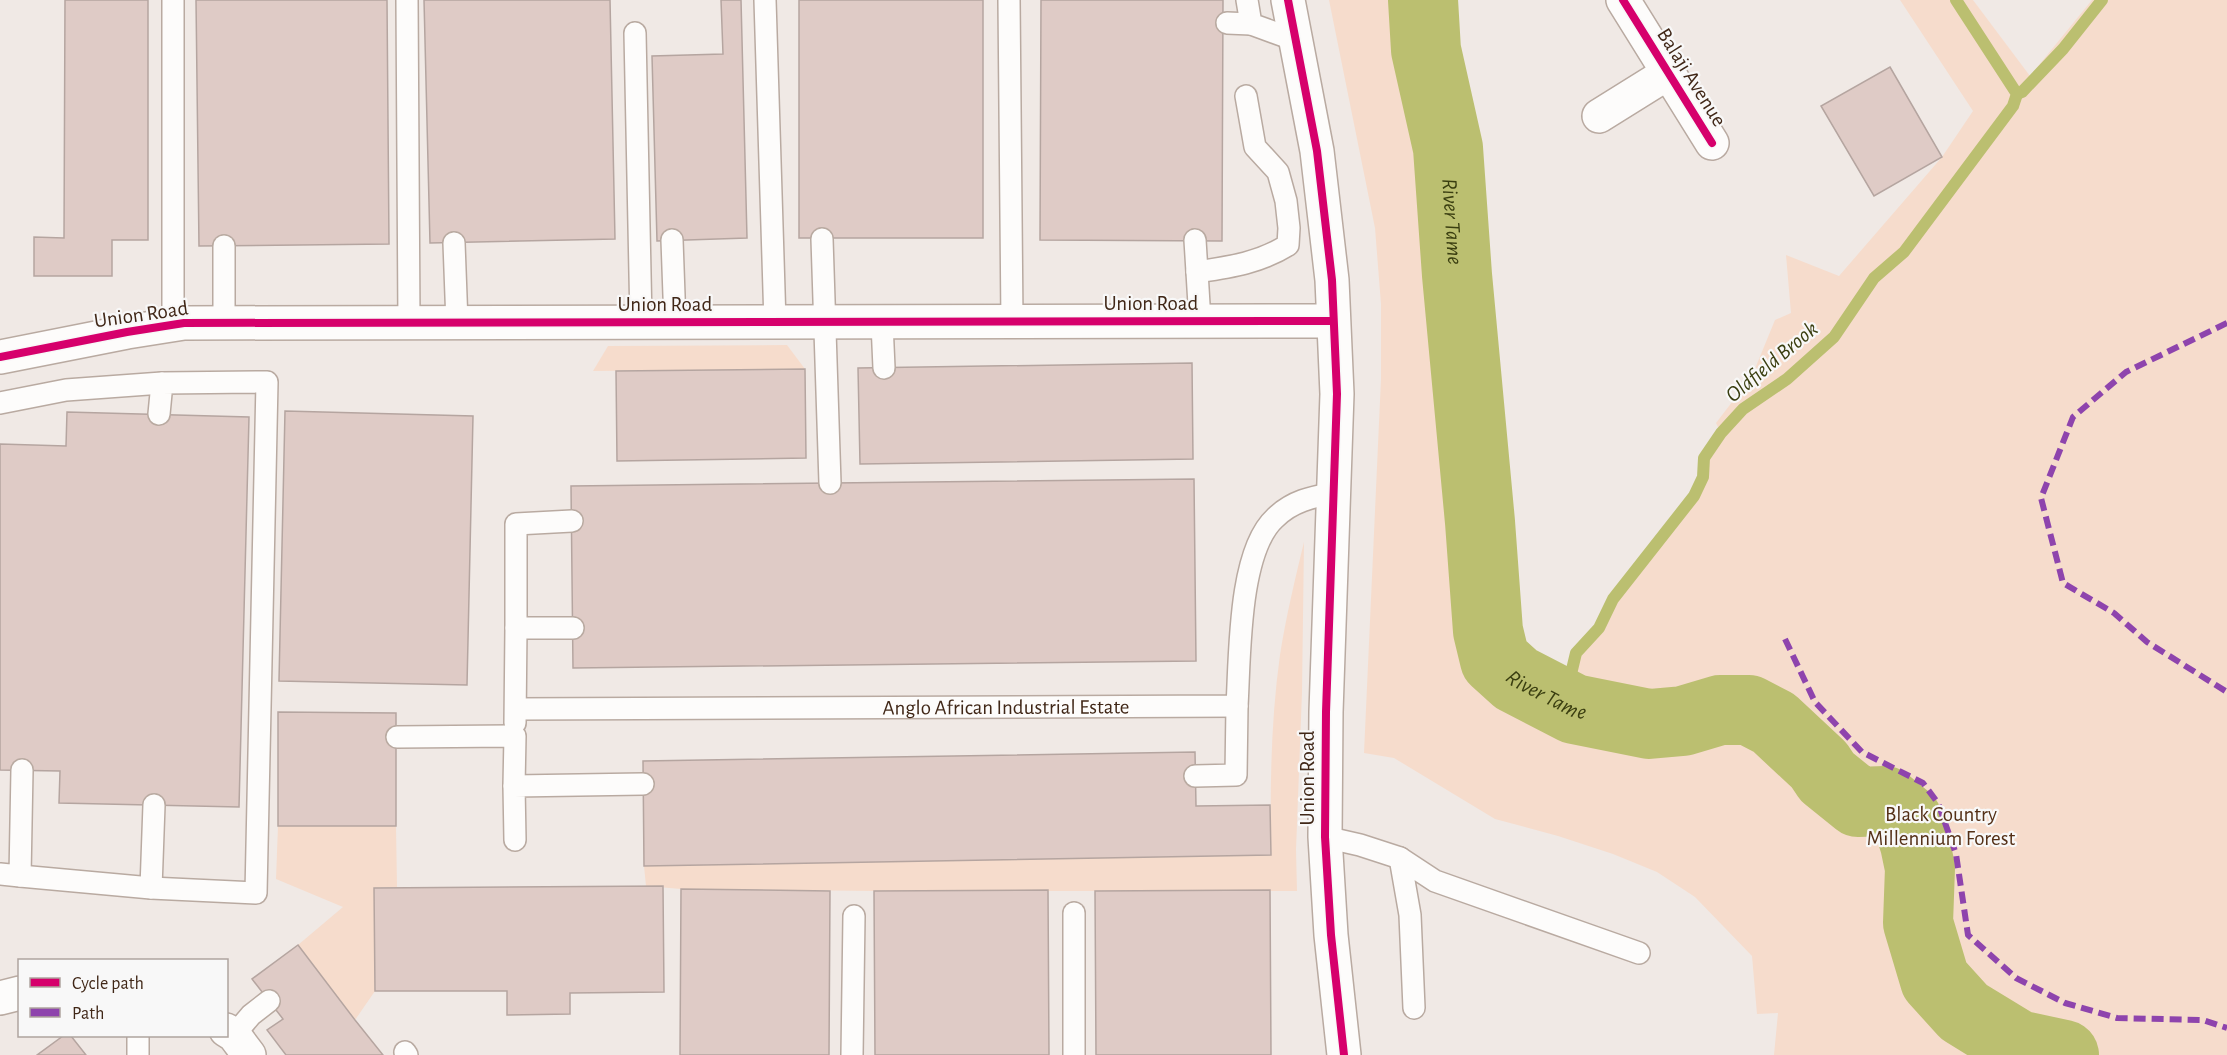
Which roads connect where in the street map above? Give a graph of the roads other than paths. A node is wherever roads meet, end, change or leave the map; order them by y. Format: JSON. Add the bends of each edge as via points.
{"nodes":[{"id":1,"x":173,"y":0,"type":"edge"},
{"id":2,"x":407,"y":0,"type":"edge"},
{"id":3,"x":765,"y":0,"type":"edge"},
{"id":4,"x":1009,"y":0,"type":"edge"},
{"id":5,"x":1247,"y":0,"type":"edge"},
{"id":6,"x":1288,"y":0,"type":"edge"},
{"id":7,"x":1623,"y":0,"type":"edge"},
{"id":8,"x":1227,"y":23,"type":"dead end"},
{"id":9,"x":1251,"y":24,"type":"junction"},
{"id":10,"x":635,"y":33,"type":"dead end"},
{"id":11,"x":1296,"y":40,"type":"junction"},
{"id":12,"x":1668,"y":73,"type":"junction"},
{"id":13,"x":1246,"y":96,"type":"dead end"},
{"id":14,"x":1599,"y":116,"type":"dead end"},
{"id":15,"x":1712,"y":143,"type":"dead end"},
{"id":16,"x":822,"y":238,"type":"dead end"},
{"id":17,"x":672,"y":240,"type":"dead end"},
{"id":18,"x":1196,"y":240,"type":"dead end"},
{"id":19,"x":454,"y":243,"type":"dead end"},
{"id":20,"x":224,"y":246,"type":"dead end"},
{"id":21,"x":1197,"y":272,"type":"junction"},
{"id":22,"x":1200,"y":321,"type":"junction"},
{"id":23,"x":1333,"y":321,"type":"junction"},
{"id":24,"x":641,"y":322,"type":"junction"},
{"id":25,"x":675,"y":322,"type":"junction"},
{"id":26,"x":775,"y":322,"type":"junction"},
{"id":27,"x":824,"y":322,"type":"junction"},
{"id":28,"x":1012,"y":322,"type":"junction"},
{"id":29,"x":224,"y":323,"type":"junction"},
{"id":30,"x":410,"y":323,"type":"junction"},
{"id":31,"x":457,"y":323,"type":"junction"},
{"id":32,"x":882,"y":323,"type":"junction"},
{"id":33,"x":172,"y":325,"type":"junction"},
{"id":34,"x":0,"y":357,"type":"edge"},
{"id":35,"x":884,"y":368,"type":"dead end"},
{"id":36,"x":162,"y":383,"type":"junction"},
{"id":37,"x":0,"y":403,"type":"edge"},
{"id":38,"x":159,"y":414,"type":"dead end"},
{"id":39,"x":830,"y":483,"type":"dead end"},
{"id":40,"x":1334,"y":493,"type":"junction"},
{"id":41,"x":572,"y":521,"type":"dead end"},
{"id":42,"x":516,"y":628,"type":"junction"},
{"id":43,"x":573,"y":628,"type":"dead end"},
{"id":44,"x":1237,"y":706,"type":"junction"},
{"id":45,"x":516,"y":709,"type":"junction"},
{"id":46,"x":515,"y":736,"type":"junction"},
{"id":47,"x":397,"y":737,"type":"dead end"},
{"id":48,"x":22,"y":770,"type":"dead end"},
{"id":49,"x":1195,"y":776,"type":"dead end"},
{"id":50,"x":643,"y":784,"type":"dead end"},
{"id":51,"x":514,"y":786,"type":"junction"},
{"id":52,"x":154,"y":805,"type":"dead end"},
{"id":53,"x":1325,"y":837,"type":"junction"},
{"id":54,"x":515,"y":840,"type":"dead end"},
{"id":55,"x":1400,"y":858,"type":"junction"},
{"id":56,"x":10,"y":875,"type":"edge"},
{"id":57,"x":151,"y":888,"type":"junction"},
{"id":58,"x":1074,"y":913,"type":"dead end"},
{"id":59,"x":854,"y":916,"type":"dead end"},
{"id":60,"x":1639,"y":953,"type":"dead end"},
{"id":61,"x":18,"y":994,"type":"edge"},
{"id":62,"x":0,"y":998,"type":"edge"},
{"id":63,"x":269,"y":1001,"type":"dead end"},
{"id":64,"x":1414,"y":1008,"type":"dead end"},
{"id":65,"x":138,"y":1037,"type":"edge"},
{"id":66,"x":236,"y":1040,"type":"edge"},
{"id":67,"x":138,"y":1055,"type":"edge"},
{"id":68,"x":852,"y":1055,"type":"edge"},
{"id":69,"x":1074,"y":1055,"type":"edge"},
{"id":70,"x":1344,"y":1055,"type":"edge"}],
"edges":[{"from":1,"to":33,"type":"lane"},
{"from":2,"to":30,"type":"lane"},
{"from":3,"to":26,"type":"lane"},
{"from":4,"to":28,"type":"lane"},
{"from":5,"to":9,"type":"lane"},
{"from":6,"to":11,"type":"street","name":"Union Road"},
{"from":7,"to":12,"type":"street","name":"Balaji Avenue"},
{"from":8,"to":9,"type":"lane"},
{"from":9,"to":11,"type":"lane"},
{"from":10,"to":24,"type":"lane"},
{"from":11,"to":23,"type":"street","name":"Union Road","via":[[1317,151]]},
{"from":12,"to":14,"type":"street","name":"Balaji Avenue"},
{"from":12,"to":15,"type":"street","name":"Balaji Avenue"},
{"from":13,"to":21,"type":"lane","via":[[1255,147],[1278,172],[1286,201],[1288,245],[1270,256],[1238,266]]},
{"from":16,"to":27,"type":"lane"},
{"from":17,"to":25,"type":"lane"},
{"from":18,"to":21,"type":"lane"},
{"from":19,"to":31,"type":"lane"},
{"from":20,"to":29,"type":"lane"},
{"from":21,"to":22,"type":"lane"},
{"from":22,"to":23,"type":"street","name":"Union Road"},
{"from":22,"to":28,"type":"street","name":"Union Road"},
{"from":23,"to":40,"type":"street","name":"Union Road","via":[[1337,394]]},
{"from":24,"to":25,"type":"street","name":"Union Road"},
{"from":24,"to":31,"type":"street","name":"Union Road"},
{"from":25,"to":26,"type":"street","name":"Union Road"},
{"from":26,"to":27,"type":"street","name":"Union Road"},
{"from":27,"to":32,"type":"street","name":"Union Road"},
{"from":27,"to":39,"type":"lane"},
{"from":28,"to":32,"type":"street","name":"Union Road"},
{"from":29,"to":30,"type":"street","name":"Union Road"},
{"from":29,"to":33,"type":"street","name":"Union Road"},
{"from":30,"to":31,"type":"street","name":"Union Road"},
{"from":32,"to":35,"type":"lane"},
{"from":33,"to":34,"type":"street","name":"Union Road"},
{"from":36,"to":37,"type":"lane","via":[[66,390]]},
{"from":36,"to":38,"type":"lane"},
{"from":36,"to":57,"type":"lane","via":[[267,382],[256,893]]},
{"from":40,"to":44,"type":"lane","via":[[1301,500],[1274,518],[1257,544],[1241,630]]},
{"from":40,"to":53,"type":"street","name":"Union Road"},
{"from":41,"to":42,"type":"lane","via":[[516,525]]},
{"from":42,"to":43,"type":"lane"},
{"from":42,"to":45,"type":"lane"},
{"from":44,"to":45,"type":"lane","name":"Anglo African Industrial Estate"},
{"from":44,"to":49,"type":"lane","via":[[1236,775]]},
{"from":45,"to":46,"type":"lane"},
{"from":46,"to":47,"type":"lane"},
{"from":46,"to":51,"type":"lane"},
{"from":48,"to":56,"type":"lane"},
{"from":50,"to":51,"type":"lane"},
{"from":51,"to":54,"type":"lane"},
{"from":52,"to":57,"type":"lane"},
{"from":53,"to":55,"type":"lane"},
{"from":53,"to":70,"type":"street","name":"Union Road"},
{"from":55,"to":60,"type":"lane","via":[[1435,880]]},
{"from":55,"to":64,"type":"lane","via":[[1410,915]]},
{"from":56,"to":57,"type":"lane"},
{"from":58,"to":69,"type":"lane"},
{"from":59,"to":68,"type":"lane"},
{"from":61,"to":62,"type":"street"},
{"from":63,"to":66,"type":"lane","via":[[251,1015]]},
{"from":65,"to":67,"type":"lane"}]}
